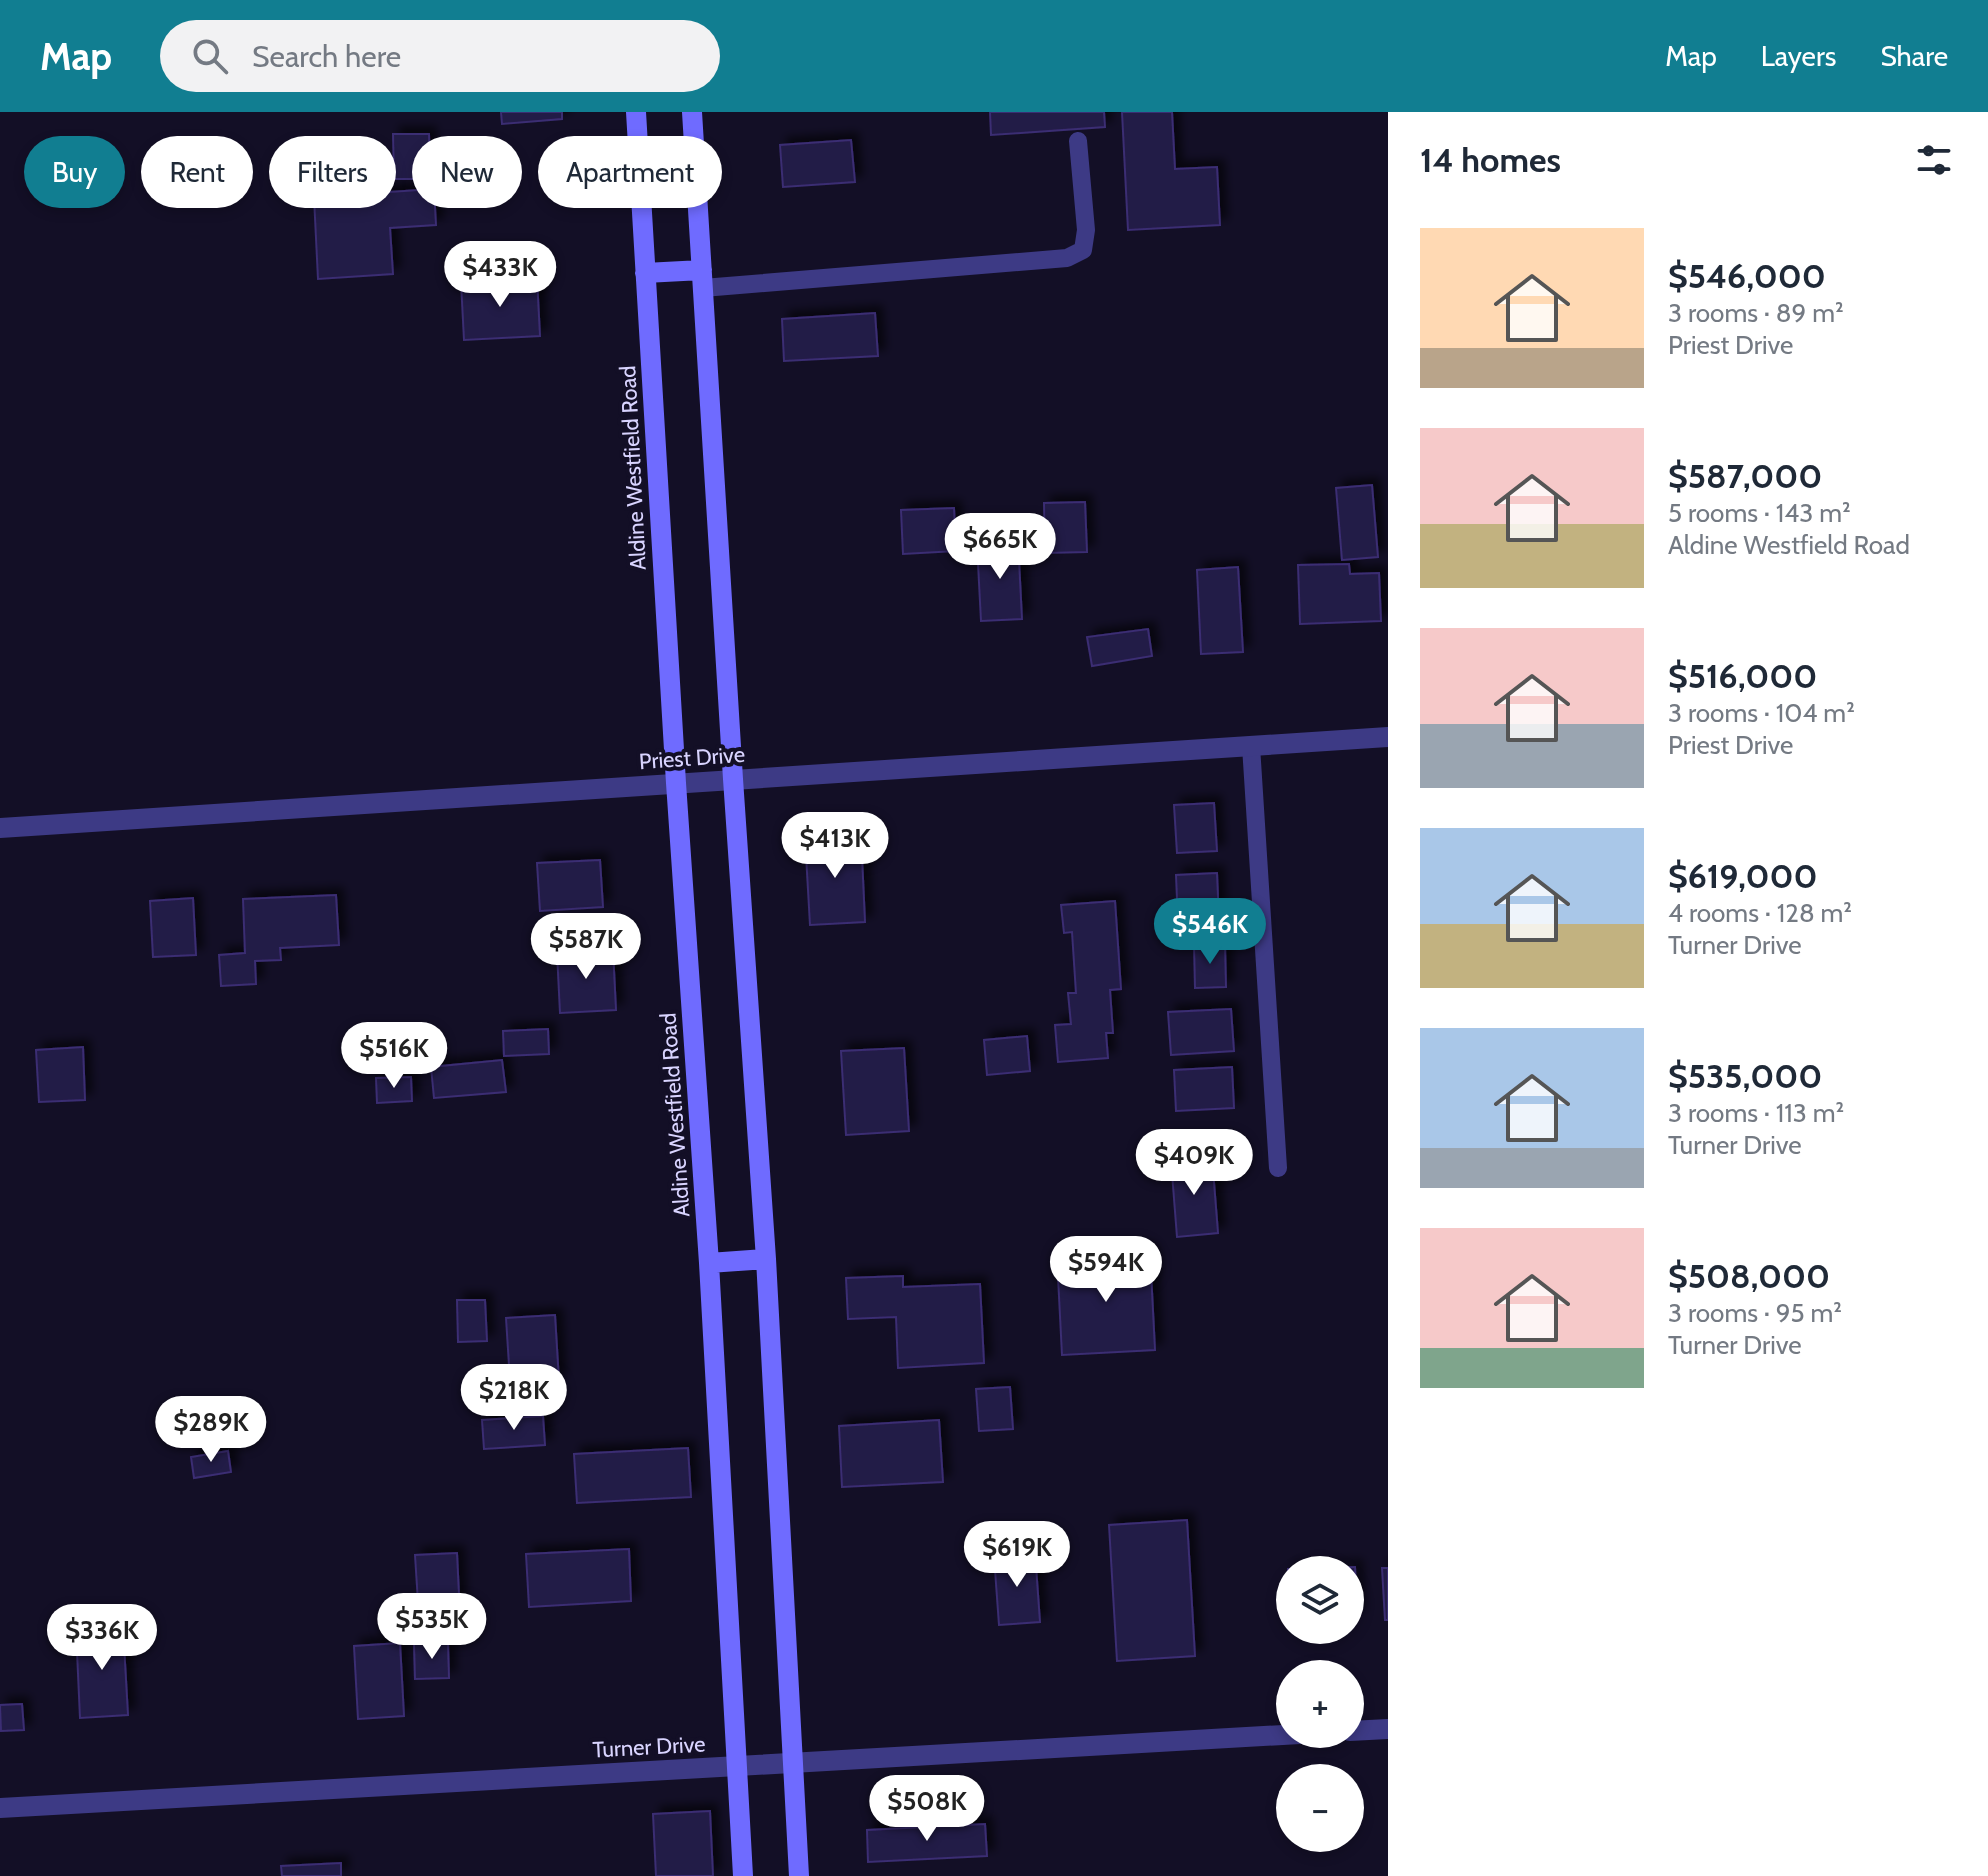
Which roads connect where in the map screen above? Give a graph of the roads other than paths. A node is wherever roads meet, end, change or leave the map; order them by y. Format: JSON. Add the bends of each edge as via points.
{"nodes":[{"id":1,"x":636,"y":112,"type":"edge"},
{"id":2,"x":692,"y":112,"type":"edge"},
{"id":3,"x":1078,"y":141,"type":"dead end"},
{"id":4,"x":645,"y":273,"type":"junction"},
{"id":5,"x":702,"y":279,"type":"junction"},
{"id":6,"x":1388,"y":737,"type":"edge"},
{"id":7,"x":1251,"y":746,"type":"junction"},
{"id":8,"x":733,"y":779,"type":"junction"},
{"id":9,"x":676,"y":783,"type":"junction"},
{"id":10,"x":0,"y":828,"type":"edge"},
{"id":11,"x":1278,"y":1168,"type":"dead end"},
{"id":12,"x":766,"y":1259,"type":"junction"},
{"id":13,"x":709,"y":1263,"type":"junction"},
{"id":14,"x":1388,"y":1729,"type":"edge"},
{"id":15,"x":1364,"y":1730,"type":"edge"},
{"id":16,"x":1276,"y":1735,"type":"edge"},
{"id":17,"x":792,"y":1763,"type":"junction"},
{"id":18,"x":737,"y":1766,"type":"junction"},
{"id":19,"x":0,"y":1808,"type":"edge"},
{"id":20,"x":743,"y":1876,"type":"edge"},
{"id":21,"x":799,"y":1876,"type":"edge"}],
"edges":[{"from":1,"to":4,"type":"main road","name":"Aldine Westfield Road"},
{"from":2,"to":5,"type":"main road"},
{"from":3,"to":5,"type":"lane","via":[[1086,230],[1083,250],[1067,258]]},
{"from":4,"to":5,"type":"main road"},
{"from":4,"to":9,"type":"main road","name":"Aldine Westfield Road"},
{"from":5,"to":8,"type":"main road"},
{"from":6,"to":7,"type":"street","name":"Priest Drive"},
{"from":7,"to":8,"type":"street","name":"Priest Drive"},
{"from":7,"to":11,"type":"lane"},
{"from":8,"to":9,"type":"street","name":"Priest Drive"},
{"from":8,"to":12,"type":"main road"},
{"from":9,"to":10,"type":"street","name":"Priest Drive"},
{"from":9,"to":13,"type":"main road","name":"Aldine Westfield Road"},
{"from":12,"to":13,"type":"main road"},
{"from":12,"to":17,"type":"main road"},
{"from":13,"to":18,"type":"main road","name":"Aldine Westfield Road"},
{"from":14,"to":15,"type":"street"},
{"from":16,"to":17,"type":"street","name":"Turner Drive"},
{"from":17,"to":18,"type":"street","name":"Turner Drive"},
{"from":17,"to":21,"type":"main road"},
{"from":18,"to":19,"type":"street","name":"Turner Drive"},
{"from":18,"to":20,"type":"main road","name":"Aldine Westfield Road"}]}
